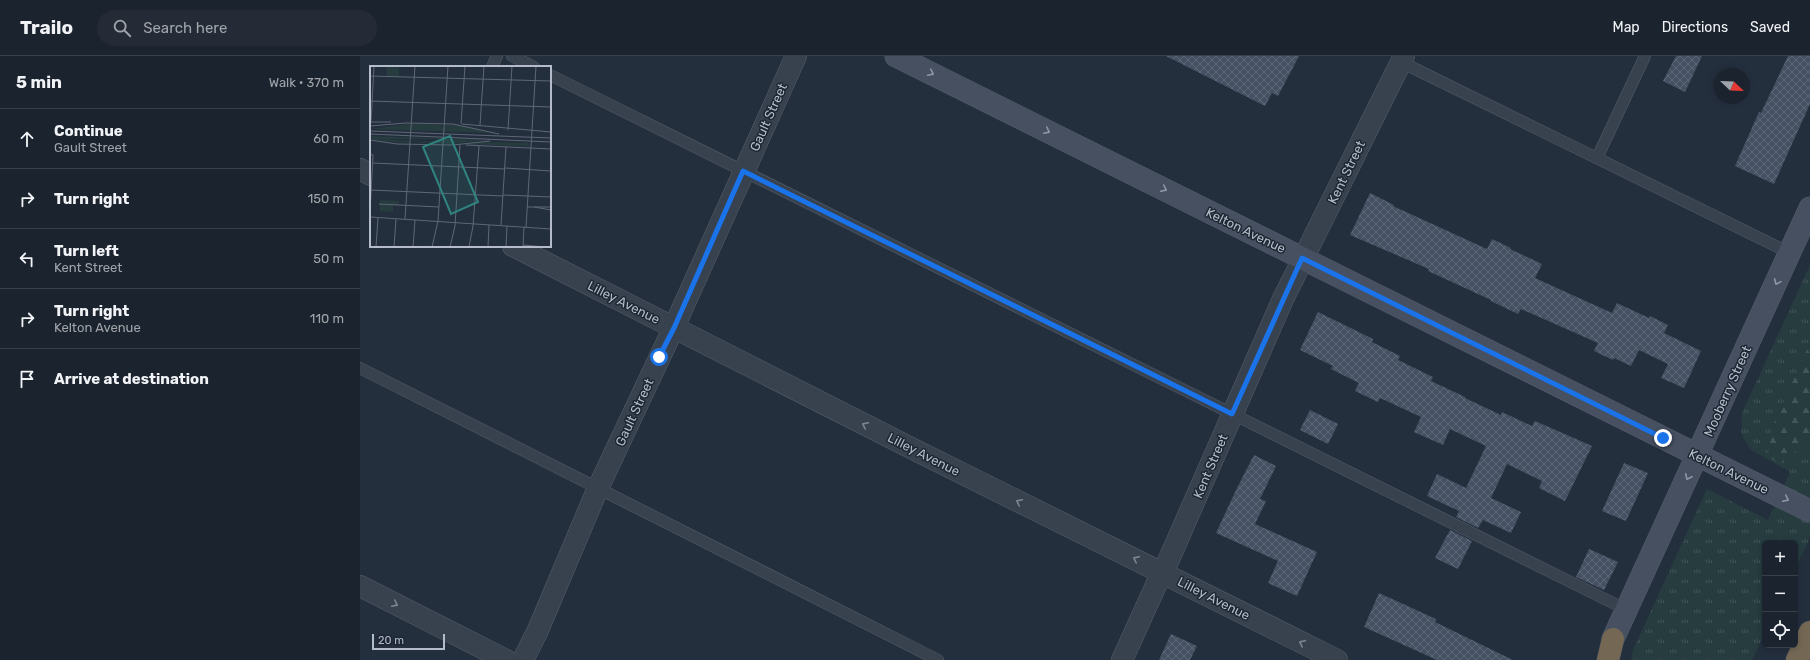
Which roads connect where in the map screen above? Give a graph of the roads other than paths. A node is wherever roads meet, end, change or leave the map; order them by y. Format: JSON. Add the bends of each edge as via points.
{"nodes":[{"id":1,"x":497,"y":56,"type":"edge"},
{"id":2,"x":512,"y":56,"type":"edge"},
{"id":3,"x":796,"y":56,"type":"edge"},
{"id":4,"x":896,"y":56,"type":"edge"},
{"id":5,"x":1645,"y":56,"type":"edge"},
{"id":6,"x":1402,"y":59,"type":"edge"},
{"id":7,"x":492,"y":66,"type":"edge"},
{"id":8,"x":532,"y":66,"type":"edge"},
{"id":9,"x":551,"y":75,"type":"edge"},
{"id":10,"x":1597,"y":158,"type":"junction"},
{"id":11,"x":360,"y":169,"type":"edge"},
{"id":12,"x":743,"y":171,"type":"junction"},
{"id":13,"x":370,"y":174,"type":"edge"},
{"id":14,"x":1810,"y":208,"type":"edge"},
{"id":15,"x":514,"y":247,"type":"edge"},
{"id":16,"x":1790,"y":253,"type":"junction"},
{"id":17,"x":1302,"y":258,"type":"junction"},
{"id":18,"x":674,"y":328,"type":"junction"},
{"id":19,"x":360,"y":368,"type":"edge"},
{"id":20,"x":1232,"y":414,"type":"junction"},
{"id":21,"x":1698,"y":456,"type":"junction"},
{"id":22,"x":598,"y":488,"type":"junction"},
{"id":23,"x":1810,"y":511,"type":"edge"},
{"id":24,"x":1162,"y":572,"type":"junction"},
{"id":25,"x":360,"y":586,"type":"edge"},
{"id":26,"x":1626,"y":610,"type":"junction"},
{"id":27,"x":1810,"y":632,"type":"edge"},
{"id":28,"x":1613,"y":639,"type":"junction"},
{"id":29,"x":506,"y":660,"type":"edge"},
{"id":30,"x":523,"y":660,"type":"edge"},
{"id":31,"x":938,"y":660,"type":"edge"},
{"id":32,"x":1122,"y":660,"type":"edge"},
{"id":33,"x":1337,"y":660,"type":"edge"},
{"id":34,"x":1604,"y":660,"type":"edge"},
{"id":35,"x":1608,"y":660,"type":"edge"},
{"id":36,"x":1797,"y":660,"type":"edge"}],
"edges":[{"from":1,"to":7,"type":"lane"},
{"from":2,"to":8,"type":"lane"},
{"from":3,"to":12,"type":"street","name":"Gault Street"},
{"from":4,"to":17,"type":"main road","name":"Kelton Avenue","one_way":true},
{"from":5,"to":10,"type":"lane"},
{"from":6,"to":10,"type":"lane"},
{"from":6,"to":17,"type":"street","name":"Kent Street"},
{"from":9,"to":12,"type":"lane"},
{"from":10,"to":16,"type":"lane"},
{"from":11,"to":13,"type":"street"},
{"from":12,"to":18,"type":"street","name":"Gault Street"},
{"from":12,"to":20,"type":"lane"},
{"from":14,"to":16,"type":"main road","name":"Mooberry Street"},
{"from":15,"to":18,"type":"street","name":"Lilley Avenue"},
{"from":16,"to":21,"type":"main road","name":"Mooberry Street","one_way":true},
{"from":17,"to":20,"type":"street","name":"Kent Street"},
{"from":17,"to":21,"type":"main road","name":"Kelton Avenue"},
{"from":18,"to":22,"type":"street","name":"Gault Street"},
{"from":24,"to":18,"type":"street","name":"Lilley Avenue","one_way":true},
{"from":19,"to":22,"type":"lane"},
{"from":20,"to":24,"type":"street","name":"Kent Street"},
{"from":20,"to":26,"type":"lane"},
{"from":21,"to":23,"type":"main road","name":"Kelton Avenue","one_way":true},
{"from":21,"to":26,"type":"main road","name":"Mooberry Street","one_way":true},
{"from":22,"to":30,"type":"street","name":"Gault Street"},
{"from":22,"to":31,"type":"lane"},
{"from":24,"to":32,"type":"street","name":"Kent Street"},
{"from":33,"to":24,"type":"street","name":"Lilley Avenue","one_way":true},
{"from":25,"to":29,"type":"street","one_way":true},
{"from":26,"to":28,"type":"main road","name":"Mooberry Street"},
{"from":27,"to":36,"type":"highway"},
{"from":28,"to":34,"type":"street","name":"Mooberry Street"},
{"from":28,"to":35,"type":"highway"}]}
